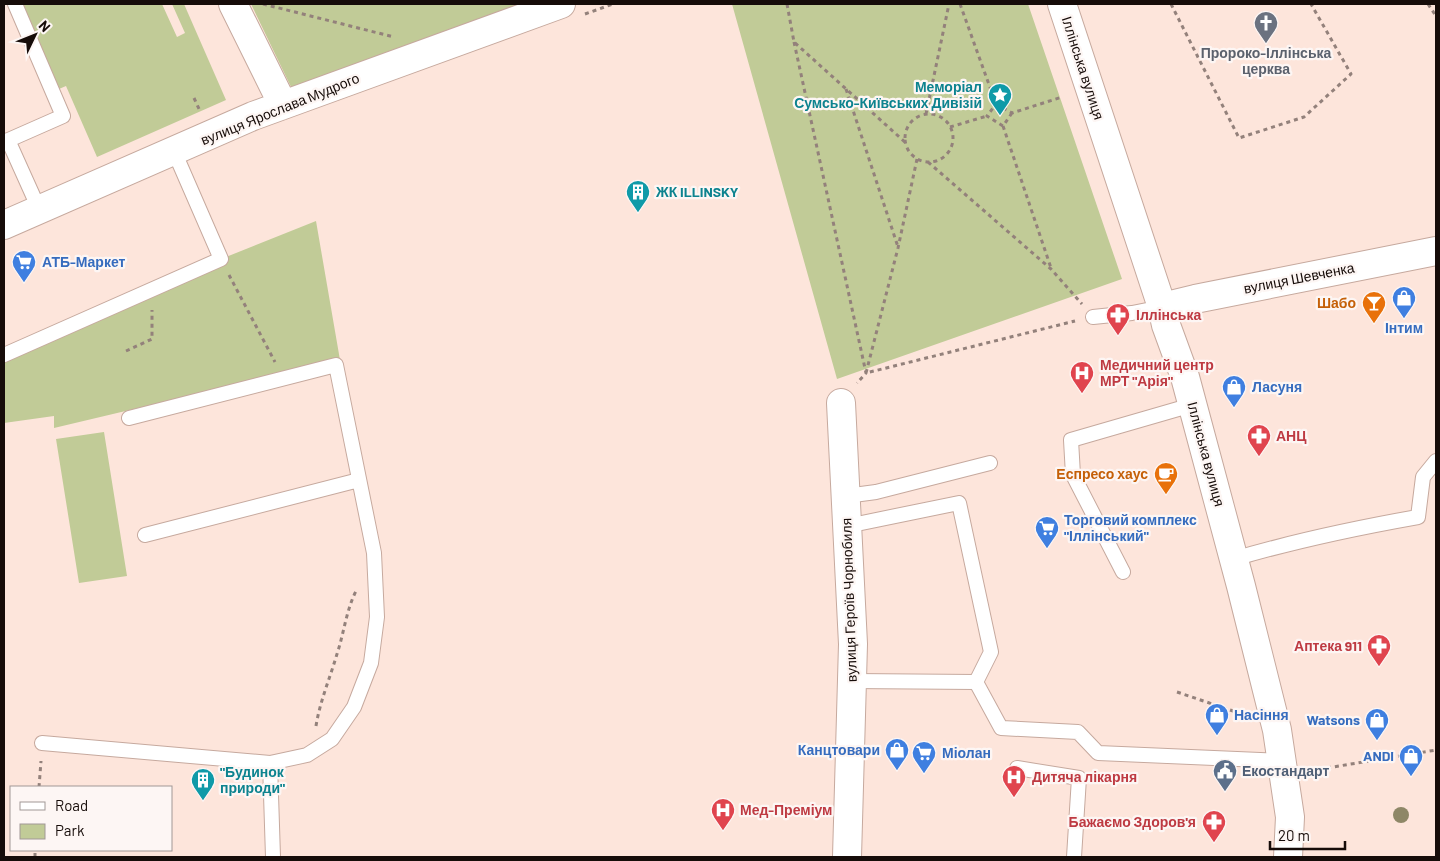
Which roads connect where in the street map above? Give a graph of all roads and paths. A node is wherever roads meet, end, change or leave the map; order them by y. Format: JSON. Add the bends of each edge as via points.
{"nodes":[{"id":1,"x":15,"y":4,"type":"edge"},
{"id":2,"x":233,"y":4,"type":"edge"},
{"id":3,"x":264,"y":4,"type":"edge"},
{"id":4,"x":561,"y":4,"type":"edge"},
{"id":5,"x":787,"y":4,"type":"edge"},
{"id":6,"x":949,"y":4,"type":"edge"},
{"id":7,"x":960,"y":4,"type":"edge"},
{"id":8,"x":1062,"y":4,"type":"edge"},
{"id":9,"x":1170,"y":4,"type":"edge"},
{"id":10,"x":1311,"y":4,"type":"edge"},
{"id":11,"x":1428,"y":4,"type":"edge"},
{"id":12,"x":1436,"y":16,"type":"edge"},
{"id":13,"x":402,"y":38,"type":"dead end"},
{"id":14,"x":794,"y":42,"type":"junction"},
{"id":15,"x":846,"y":88,"type":"junction"},
{"id":16,"x":1062,"y":97,"type":"dead end"},
{"id":17,"x":996,"y":104,"type":"junction"},
{"id":18,"x":282,"y":105,"type":"junction"},
{"id":19,"x":1012,"y":113,"type":"junction"},
{"id":20,"x":926,"y":114,"type":"junction"},
{"id":21,"x":987,"y":116,"type":"junction"},
{"id":22,"x":1003,"y":126,"type":"junction"},
{"id":23,"x":950,"y":127,"type":"junction"},
{"id":24,"x":6,"y":141,"type":"edge"},
{"id":25,"x":906,"y":143,"type":"junction"},
{"id":26,"x":174,"y":151,"type":"junction"},
{"id":27,"x":917,"y":159,"type":"junction"},
{"id":28,"x":928,"y":162,"type":"junction"},
{"id":29,"x":39,"y":210,"type":"junction"},
{"id":30,"x":4,"y":225,"type":"edge"},
{"id":31,"x":898,"y":248,"type":"junction"},
{"id":32,"x":1436,"y":251,"type":"edge"},
{"id":33,"x":221,"y":258,"type":"junction"},
{"id":34,"x":1052,"y":269,"type":"junction"},
{"id":35,"x":152,"y":289,"type":"junction"},
{"id":36,"x":1162,"y":307,"type":"junction"},
{"id":37,"x":1093,"y":317,"type":"junction"},
{"id":38,"x":126,"y":351,"type":"dead end"},
{"id":39,"x":4,"y":355,"type":"edge"},
{"id":40,"x":866,"y":373,"type":"junction"},
{"id":41,"x":284,"y":378,"type":"junction"},
{"id":42,"x":841,"y":403,"type":"joint"},
{"id":43,"x":1192,"y":405,"type":"junction"},
{"id":44,"x":129,"y":418,"type":"dead end"},
{"id":45,"x":1436,"y":461,"type":"edge"},
{"id":46,"x":990,"y":463,"type":"dead end"},
{"id":47,"x":359,"y":480,"type":"junction"},
{"id":48,"x":846,"y":496,"type":"junction"},
{"id":49,"x":847,"y":526,"type":"junction"},
{"id":50,"x":145,"y":535,"type":"dead end"},
{"id":51,"x":374,"y":553,"type":"junction"},
{"id":52,"x":1234,"y":559,"type":"junction"},
{"id":53,"x":1123,"y":572,"type":"dead end"},
{"id":54,"x":852,"y":681,"type":"junction"},
{"id":55,"x":976,"y":682,"type":"junction"},
{"id":56,"x":1177,"y":692,"type":"dead end"},
{"id":57,"x":1236,"y":712,"type":"dead end"},
{"id":58,"x":42,"y":743,"type":"joint"},
{"id":59,"x":1436,"y":750,"type":"edge"},
{"id":60,"x":313,"y":751,"type":"junction"},
{"id":61,"x":1282,"y":760,"type":"junction"},
{"id":62,"x":270,"y":763,"type":"junction"},
{"id":63,"x":1017,"y":768,"type":"dead end"},
{"id":64,"x":1327,"y":768,"type":"dead end"},
{"id":65,"x":39,"y":786,"type":"edge"},
{"id":66,"x":273,"y":857,"type":"edge"},
{"id":67,"x":847,"y":857,"type":"edge"},
{"id":68,"x":1074,"y":857,"type":"edge"},
{"id":69,"x":1288,"y":857,"type":"edge"}],
"edges":[{"from":1,"to":24,"type":"lane","via":[[64,116]]},
{"from":2,"to":18,"type":"street"},
{"from":3,"to":13,"type":"path"},
{"from":4,"to":18,"type":"street","name":"вулиця Ярослава Мудрого"},
{"from":5,"to":14,"type":"path"},
{"from":6,"to":20,"type":"path"},
{"from":7,"to":17,"type":"path"},
{"from":8,"to":36,"type":"street","name":"Іллінська вулиця"},
{"from":9,"to":10,"type":"path","via":[[1239,138],[1304,117],[1351,74]]},
{"from":11,"to":12,"type":"path"},
{"from":14,"to":15,"type":"path"},
{"from":14,"to":40,"type":"path"},
{"from":15,"to":25,"type":"path"},
{"from":15,"to":31,"type":"path"},
{"from":16,"to":19,"type":"path"},
{"from":17,"to":19,"type":"path"},
{"from":17,"to":21,"type":"path"},
{"from":18,"to":26,"type":"street","name":"вулиця Ярослава Мудрого"},
{"from":19,"to":22,"type":"path"},
{"from":20,"to":23,"type":"path","via":[[941,117]]},
{"from":20,"to":25,"type":"path","via":[[911,123]]},
{"from":21,"to":22,"type":"path"},
{"from":21,"to":23,"type":"path"},
{"from":22,"to":34,"type":"path"},
{"from":23,"to":28,"type":"path","via":[[953,136],[949,152],[936,161]]},
{"from":24,"to":29,"type":"lane"},
{"from":25,"to":27,"type":"path"},
{"from":26,"to":29,"type":"street","name":"вулиця Ярослава Мудрого"},
{"from":26,"to":33,"type":"lane"},
{"from":27,"to":28,"type":"path"},
{"from":27,"to":31,"type":"path"},
{"from":28,"to":34,"type":"path"},
{"from":29,"to":30,"type":"street","name":"вулиця Ярослава Мудрого"},
{"from":31,"to":40,"type":"path"},
{"from":32,"to":36,"type":"street","name":"вулиця Шевченка"},
{"from":33,"to":35,"type":"lane"},
{"from":33,"to":41,"type":"path"},
{"from":34,"to":37,"type":"path"},
{"from":35,"to":38,"type":"path","via":[[152,339]]},
{"from":35,"to":39,"type":"lane"},
{"from":36,"to":37,"type":"lane"},
{"from":36,"to":43,"type":"street","name":"Іллінська вулиця"},
{"from":37,"to":40,"type":"path"},
{"from":40,"to":42,"type":"path"},
{"from":41,"to":44,"type":"lane"},
{"from":41,"to":47,"type":"lane","via":[[336,365]]},
{"from":42,"to":48,"type":"street","name":"вулиця Героїв Чорнобиля"},
{"from":43,"to":52,"type":"street","name":"Іллінська вулиця"},
{"from":43,"to":53,"type":"lane","via":[[1071,440],[1073,476]]},
{"from":45,"to":52,"type":"lane","via":[[1423,478],[1418,517],[1348,530]]},
{"from":46,"to":48,"type":"lane","via":[[876,492]]},
{"from":47,"to":50,"type":"lane"},
{"from":47,"to":51,"type":"lane"},
{"from":48,"to":49,"type":"street","name":"вулиця Героїв Чорнобиля"},
{"from":49,"to":54,"type":"street","name":"вулиця Героїв Чорнобиля"},
{"from":49,"to":55,"type":"lane","via":[[959,503],[991,652]]},
{"from":51,"to":60,"type":"path","via":[[350,603],[338,653],[318,709]]},
{"from":51,"to":60,"type":"lane","via":[[377,617],[371,664],[354,707],[332,739]]},
{"from":52,"to":61,"type":"street","name":"Іллінська вулиця"},
{"from":54,"to":55,"type":"lane"},
{"from":54,"to":67,"type":"street","name":"вулиця Героїв Чорнобиля"},
{"from":55,"to":61,"type":"lane","via":[[1001,728],[1078,732],[1098,753]]},
{"from":56,"to":57,"type":"path"},
{"from":58,"to":62,"type":"lane"},
{"from":58,"to":65,"type":"path"},
{"from":59,"to":64,"type":"path"},
{"from":60,"to":62,"type":"lane"},
{"from":61,"to":69,"type":"street","name":"Іллінська вулиця","via":[[1290,817]]},
{"from":62,"to":66,"type":"lane"},
{"from":63,"to":68,"type":"lane","via":[[1080,778]]}]}
